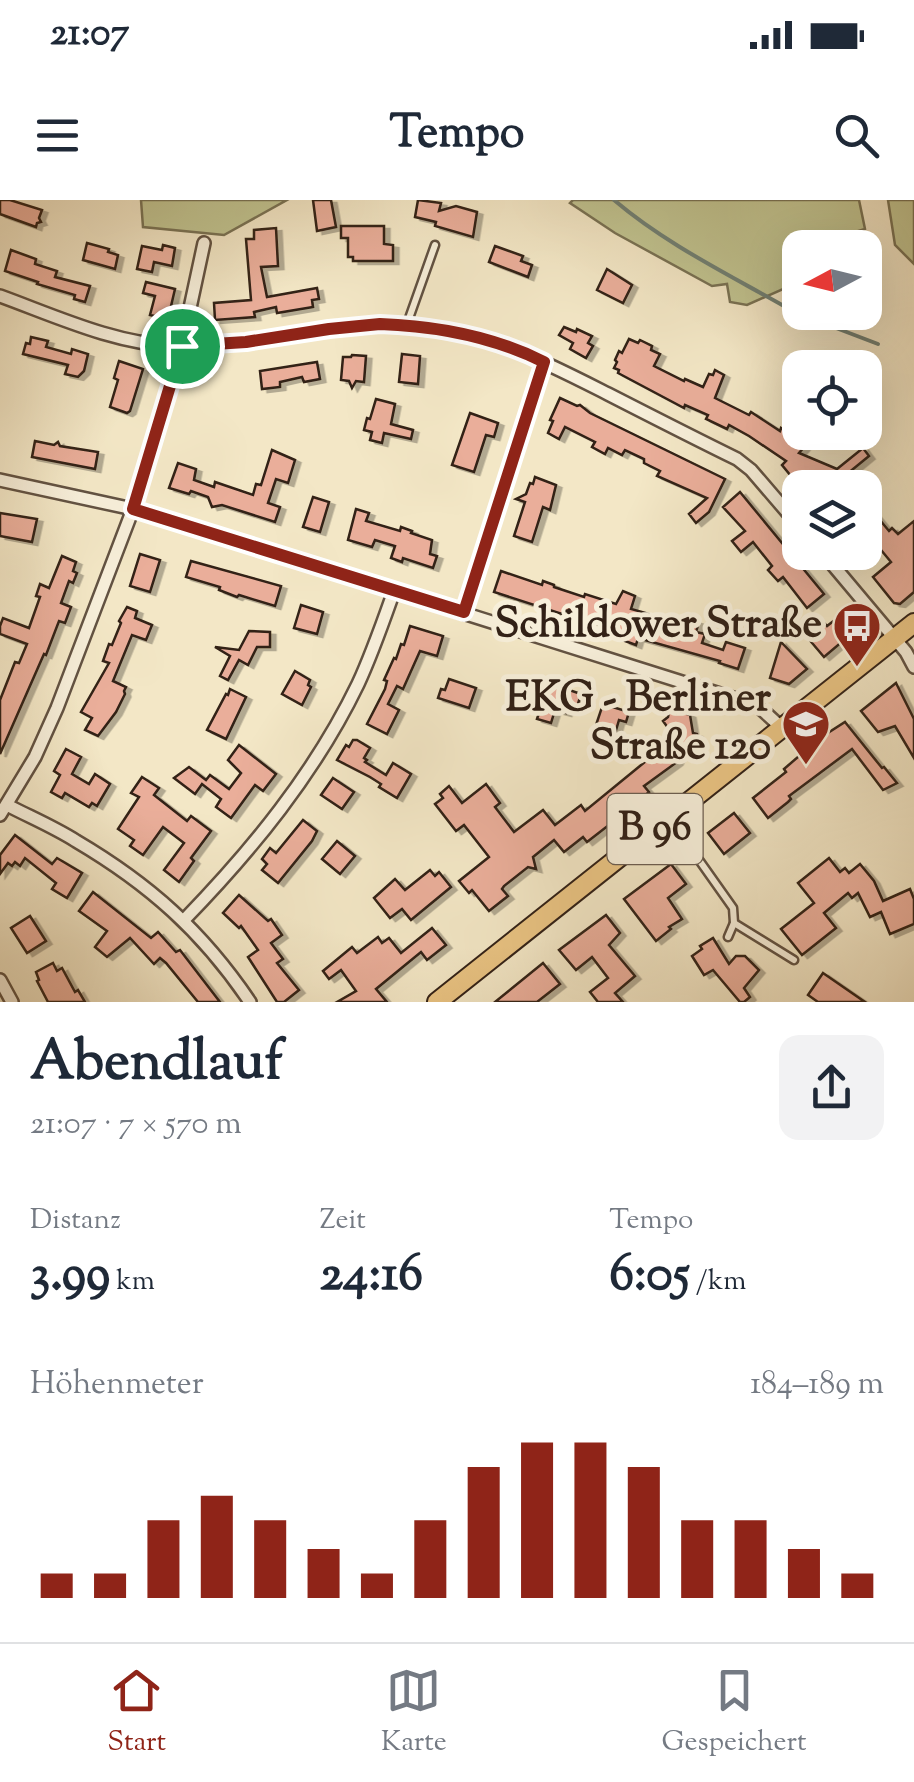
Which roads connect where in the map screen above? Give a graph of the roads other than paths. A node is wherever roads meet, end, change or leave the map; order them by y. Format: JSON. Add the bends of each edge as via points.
{"nodes":[{"id":1,"x":204,"y":243,"type":"dead end"},
{"id":2,"x":436,"y":245,"type":"dead end"},
{"id":3,"x":0,"y":296,"type":"edge"},
{"id":4,"x":407,"y":325,"type":"junction"},
{"id":5,"x":182,"y":346,"type":"junction"},
{"id":6,"x":544,"y":362,"type":"junction"},
{"id":7,"x":0,"y":480,"type":"edge"},
{"id":8,"x":782,"y":506,"type":"edge"},
{"id":9,"x":133,"y":509,"type":"junction"},
{"id":10,"x":837,"y":570,"type":"edge"},
{"id":11,"x":394,"y":591,"type":"junction"},
{"id":12,"x":464,"y":612,"type":"junction"},
{"id":13,"x":914,"y":624,"type":"edge"},
{"id":14,"x":895,"y":639,"type":"junction"},
{"id":15,"x":914,"y":667,"type":"edge"},
{"id":16,"x":782,"y":728,"type":"junction"},
{"id":17,"x":4,"y":810,"type":"edge"},
{"id":18,"x":670,"y":818,"type":"junction"},
{"id":19,"x":184,"y":920,"type":"junction"},
{"id":20,"x":734,"y":923,"type":"junction"},
{"id":21,"x":728,"y":938,"type":"dead end"},
{"id":22,"x":794,"y":960,"type":"dead end"},
{"id":23,"x":0,"y":980,"type":"edge"},
{"id":24,"x":12,"y":1002,"type":"edge"},
{"id":25,"x":250,"y":1002,"type":"edge"},
{"id":26,"x":438,"y":1002,"type":"edge"}],
"edges":[{"from":1,"to":5,"type":"street"},
{"from":2,"to":4,"type":"lane"},
{"from":3,"to":5,"type":"street","via":[[90,330]]},
{"from":4,"to":5,"type":"street"},
{"from":4,"to":6,"type":"street","via":[[496,342]]},
{"from":5,"to":9,"type":"street"},
{"from":6,"to":8,"type":"street","via":[[736,459]]},
{"from":6,"to":12,"type":"street"},
{"from":7,"to":9,"type":"street"},
{"from":9,"to":11,"type":"street"},
{"from":9,"to":17,"type":"street","via":[[57,708]]},
{"from":10,"to":14,"type":"street"},
{"from":11,"to":12,"type":"street"},
{"from":11,"to":19,"type":"street","via":[[358,685],[310,766],[268,826]]},
{"from":12,"to":16,"type":"street","via":[[758,706]]},
{"from":13,"to":14,"type":"main road","number":"B 96"},
{"from":14,"to":15,"type":"street"},
{"from":14,"to":16,"type":"main road","number":"B 96"},
{"from":16,"to":18,"type":"main road","number":"B 96"},
{"from":17,"to":19,"type":"street","via":[[72,838]]},
{"from":18,"to":20,"type":"lane","via":[[733,908]]},
{"from":18,"to":26,"type":"main road","number":"B 96"},
{"from":19,"to":25,"type":"street"},
{"from":20,"to":21,"type":"lane"},
{"from":20,"to":22,"type":"lane"},
{"from":23,"to":24,"type":"street"}]}
